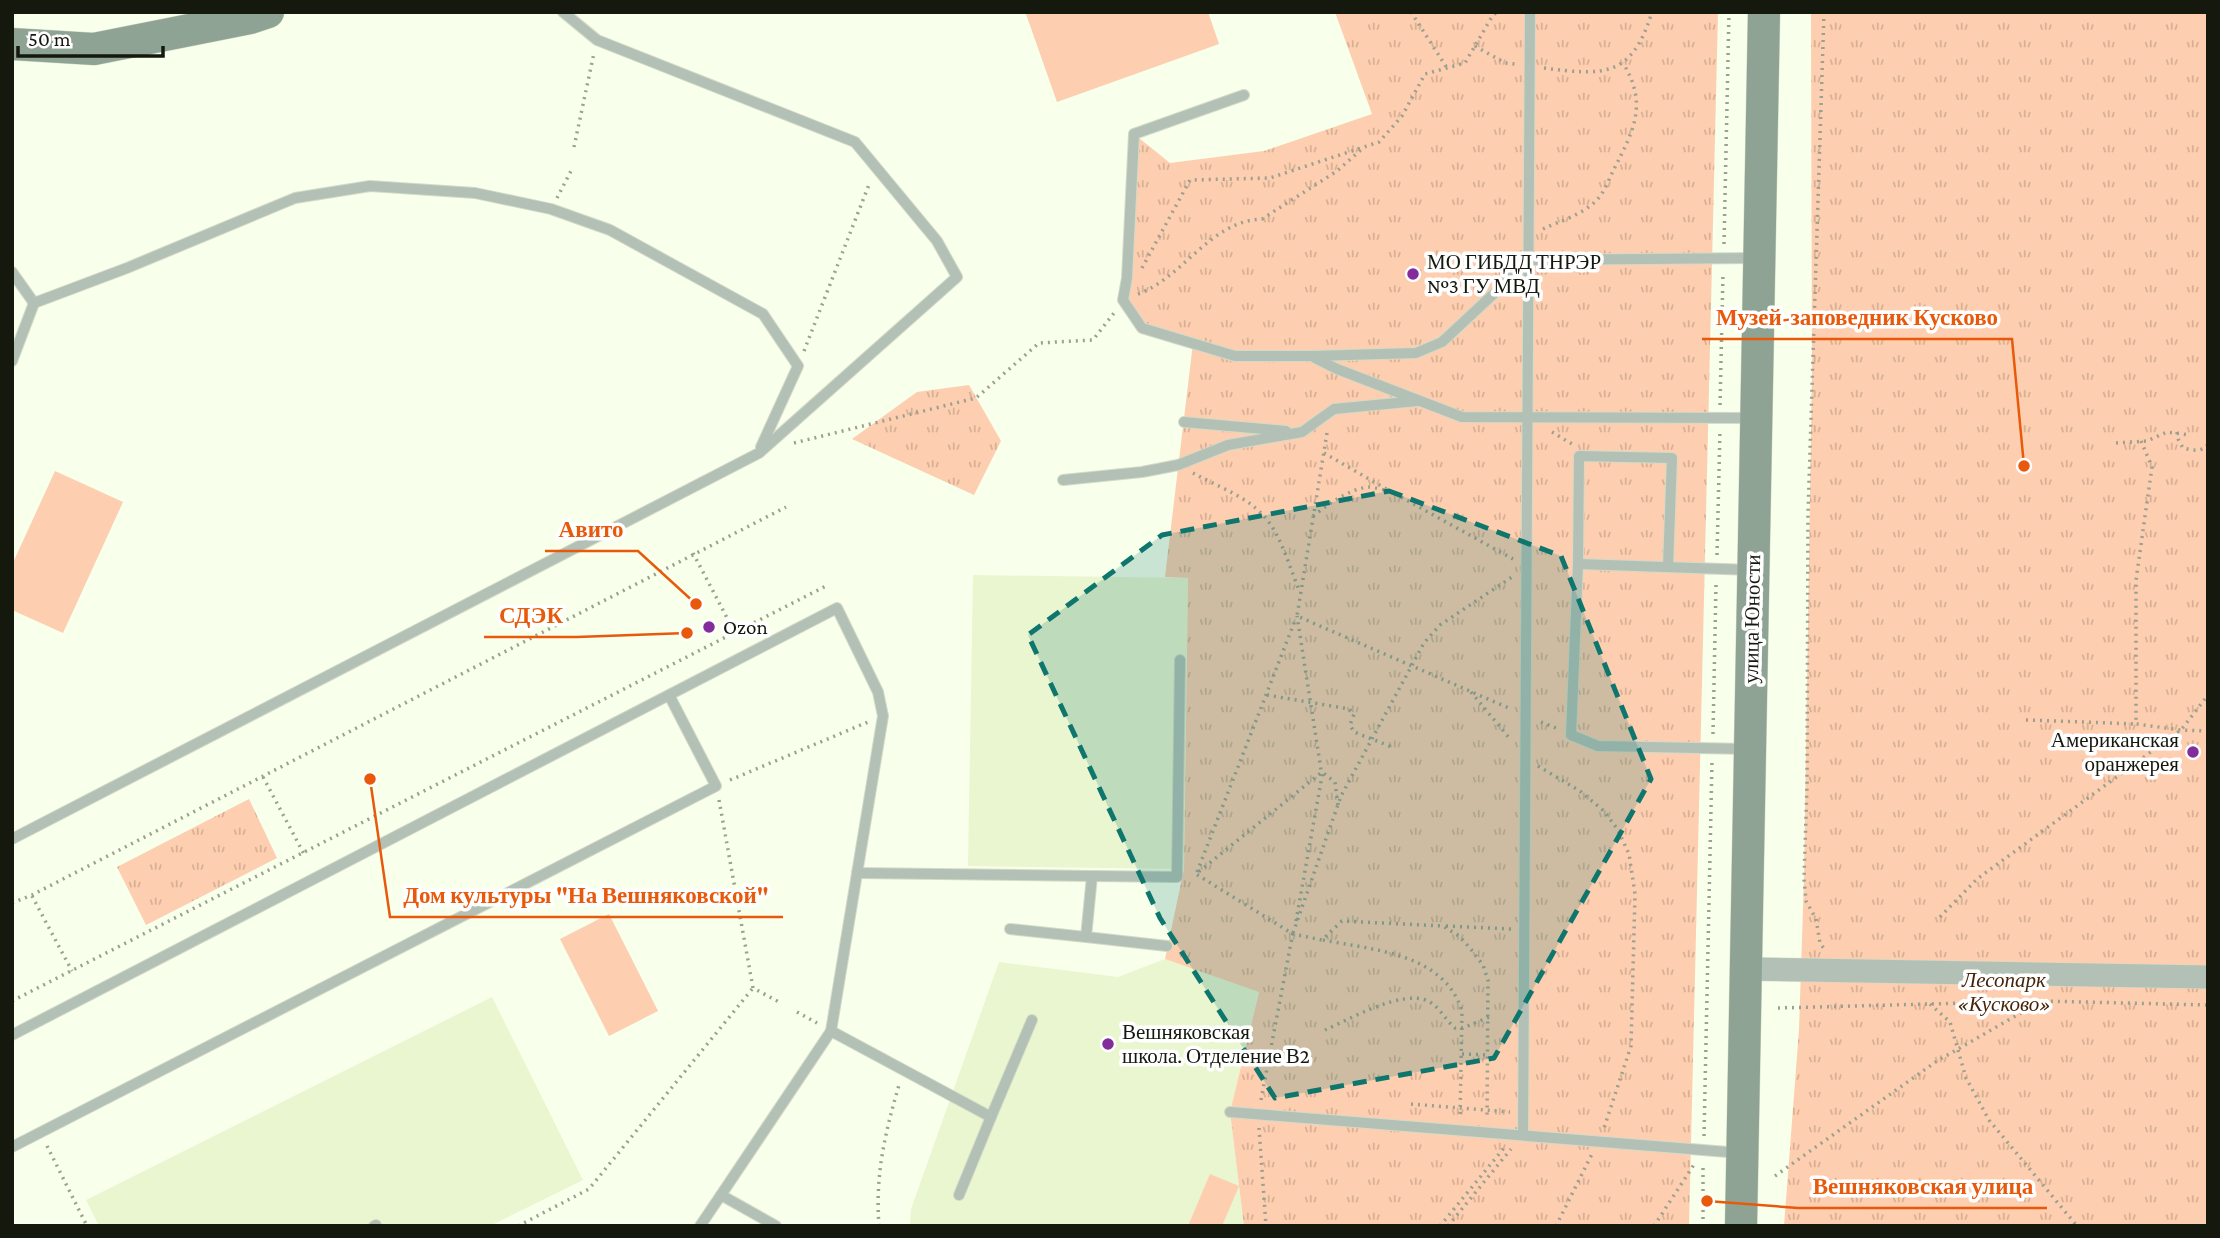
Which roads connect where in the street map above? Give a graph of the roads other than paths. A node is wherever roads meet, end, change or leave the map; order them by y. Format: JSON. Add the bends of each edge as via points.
{"nodes":[{"id":1,"x":268,"y":12,"type":"edge"},
{"id":2,"x":563,"y":12,"type":"edge"},
{"id":3,"x":1530,"y":12,"type":"edge"},
{"id":4,"x":1764,"y":12,"type":"edge"},
{"id":5,"x":12,"y":44,"type":"edge"},
{"id":6,"x":1244,"y":95,"type":"dead end"},
{"id":7,"x":1759,"y":258,"type":"junction"},
{"id":8,"x":1530,"y":260,"type":"junction"},
{"id":9,"x":12,"y":272,"type":"edge"},
{"id":10,"x":34,"y":303,"type":"junction"},
{"id":11,"x":1312,"y":356,"type":"junction"},
{"id":12,"x":12,"y":362,"type":"edge"},
{"id":13,"x":1420,"y":401,"type":"junction"},
{"id":14,"x":1527,"y":418,"type":"junction"},
{"id":15,"x":1756,"y":418,"type":"junction"},
{"id":16,"x":1184,"y":422,"type":"dead end"},
{"id":17,"x":1302,"y":432,"type":"junction"},
{"id":18,"x":759,"y":453,"type":"junction"},
{"id":19,"x":1063,"y":480,"type":"dead end"},
{"id":20,"x":1578,"y":564,"type":"junction"},
{"id":21,"x":1668,"y":567,"type":"junction"},
{"id":22,"x":1753,"y":570,"type":"junction"},
{"id":23,"x":1180,"y":660,"type":"dead end"},
{"id":24,"x":669,"y":695,"type":"junction"},
{"id":25,"x":1749,"y":749,"type":"junction"},
{"id":26,"x":12,"y":839,"type":"edge"},
{"id":27,"x":857,"y":873,"type":"junction"},
{"id":28,"x":1092,"y":876,"type":"junction"},
{"id":29,"x":1010,"y":929,"type":"dead end"},
{"id":30,"x":1086,"y":937,"type":"junction"},
{"id":31,"x":1167,"y":946,"type":"dead end"},
{"id":32,"x":1746,"y":969,"type":"junction"},
{"id":33,"x":2208,"y":978,"type":"edge"},
{"id":34,"x":1032,"y":1020,"type":"dead end"},
{"id":35,"x":831,"y":1031,"type":"junction"},
{"id":36,"x":12,"y":1035,"type":"edge"},
{"id":37,"x":1230,"y":1112,"type":"dead end"},
{"id":38,"x":991,"y":1117,"type":"junction"},
{"id":39,"x":1523,"y":1135,"type":"junction"},
{"id":40,"x":12,"y":1147,"type":"edge"},
{"id":41,"x":1742,"y":1153,"type":"junction"},
{"id":42,"x":721,"y":1195,"type":"junction"},
{"id":43,"x":958,"y":1195,"type":"dead end"},
{"id":44,"x":700,"y":1226,"type":"edge"},
{"id":45,"x":776,"y":1226,"type":"edge"},
{"id":46,"x":1741,"y":1226,"type":"edge"}],
"edges":[{"from":1,"to":5,"type":"main road","via":[[94,49]]},
{"from":2,"to":18,"type":"lane","via":[[597,40],[856,142],[937,241],[957,277]]},
{"from":3,"to":8,"type":"lane"},
{"from":4,"to":7,"type":"main road","name":"улица Юности"},
{"from":6,"to":11,"type":"lane","via":[[1134,134],[1123,300],[1142,328],[1235,356]]},
{"from":7,"to":8,"type":"lane"},
{"from":7,"to":15,"type":"main road","name":"улица Юности"},
{"from":8,"to":11,"type":"lane","via":[[1442,342],[1416,353]]},
{"from":8,"to":14,"type":"lane"},
{"from":9,"to":10,"type":"lane"},
{"from":10,"to":12,"type":"lane"},
{"from":10,"to":18,"type":"lane","via":[[295,198],[370,186],[475,193],[551,209],[610,230],[763,314],[798,366]]},
{"from":11,"to":13,"type":"lane"},
{"from":13,"to":14,"type":"lane","via":[[1462,417]]},
{"from":13,"to":17,"type":"lane","via":[[1334,409]]},
{"from":14,"to":15,"type":"lane"},
{"from":14,"to":39,"type":"lane"},
{"from":15,"to":22,"type":"main road","name":"улица Юности"},
{"from":16,"to":17,"type":"lane"},
{"from":17,"to":19,"type":"lane","via":[[1228,445],[1178,465]]},
{"from":18,"to":26,"type":"lane"},
{"from":20,"to":21,"type":"lane"},
{"from":20,"to":21,"type":"lane","via":[[1580,456],[1672,458]]},
{"from":20,"to":25,"type":"lane","via":[[1571,735],[1598,746]]},
{"from":21,"to":22,"type":"lane"},
{"from":22,"to":25,"type":"main road","name":"улица Юности"},
{"from":23,"to":28,"type":"lane","via":[[1177,877]]},
{"from":24,"to":27,"type":"lane","via":[[837,608],[878,692],[883,716]]},
{"from":24,"to":36,"type":"lane"},
{"from":24,"to":40,"type":"lane","via":[[716,786]]},
{"from":25,"to":32,"type":"main road","name":"улица Юности"},
{"from":27,"to":28,"type":"lane"},
{"from":27,"to":35,"type":"lane"},
{"from":28,"to":30,"type":"lane"},
{"from":29,"to":30,"type":"lane"},
{"from":30,"to":31,"type":"lane"},
{"from":32,"to":33,"type":"street"},
{"from":32,"to":41,"type":"main road","name":"улица Юности"},
{"from":34,"to":38,"type":"lane"},
{"from":35,"to":38,"type":"lane"},
{"from":35,"to":42,"type":"lane"},
{"from":37,"to":39,"type":"lane"},
{"from":38,"to":43,"type":"lane"},
{"from":39,"to":41,"type":"lane"},
{"from":41,"to":46,"type":"main road","name":"улица Юности"},
{"from":42,"to":44,"type":"lane"},
{"from":42,"to":45,"type":"lane"}]}
